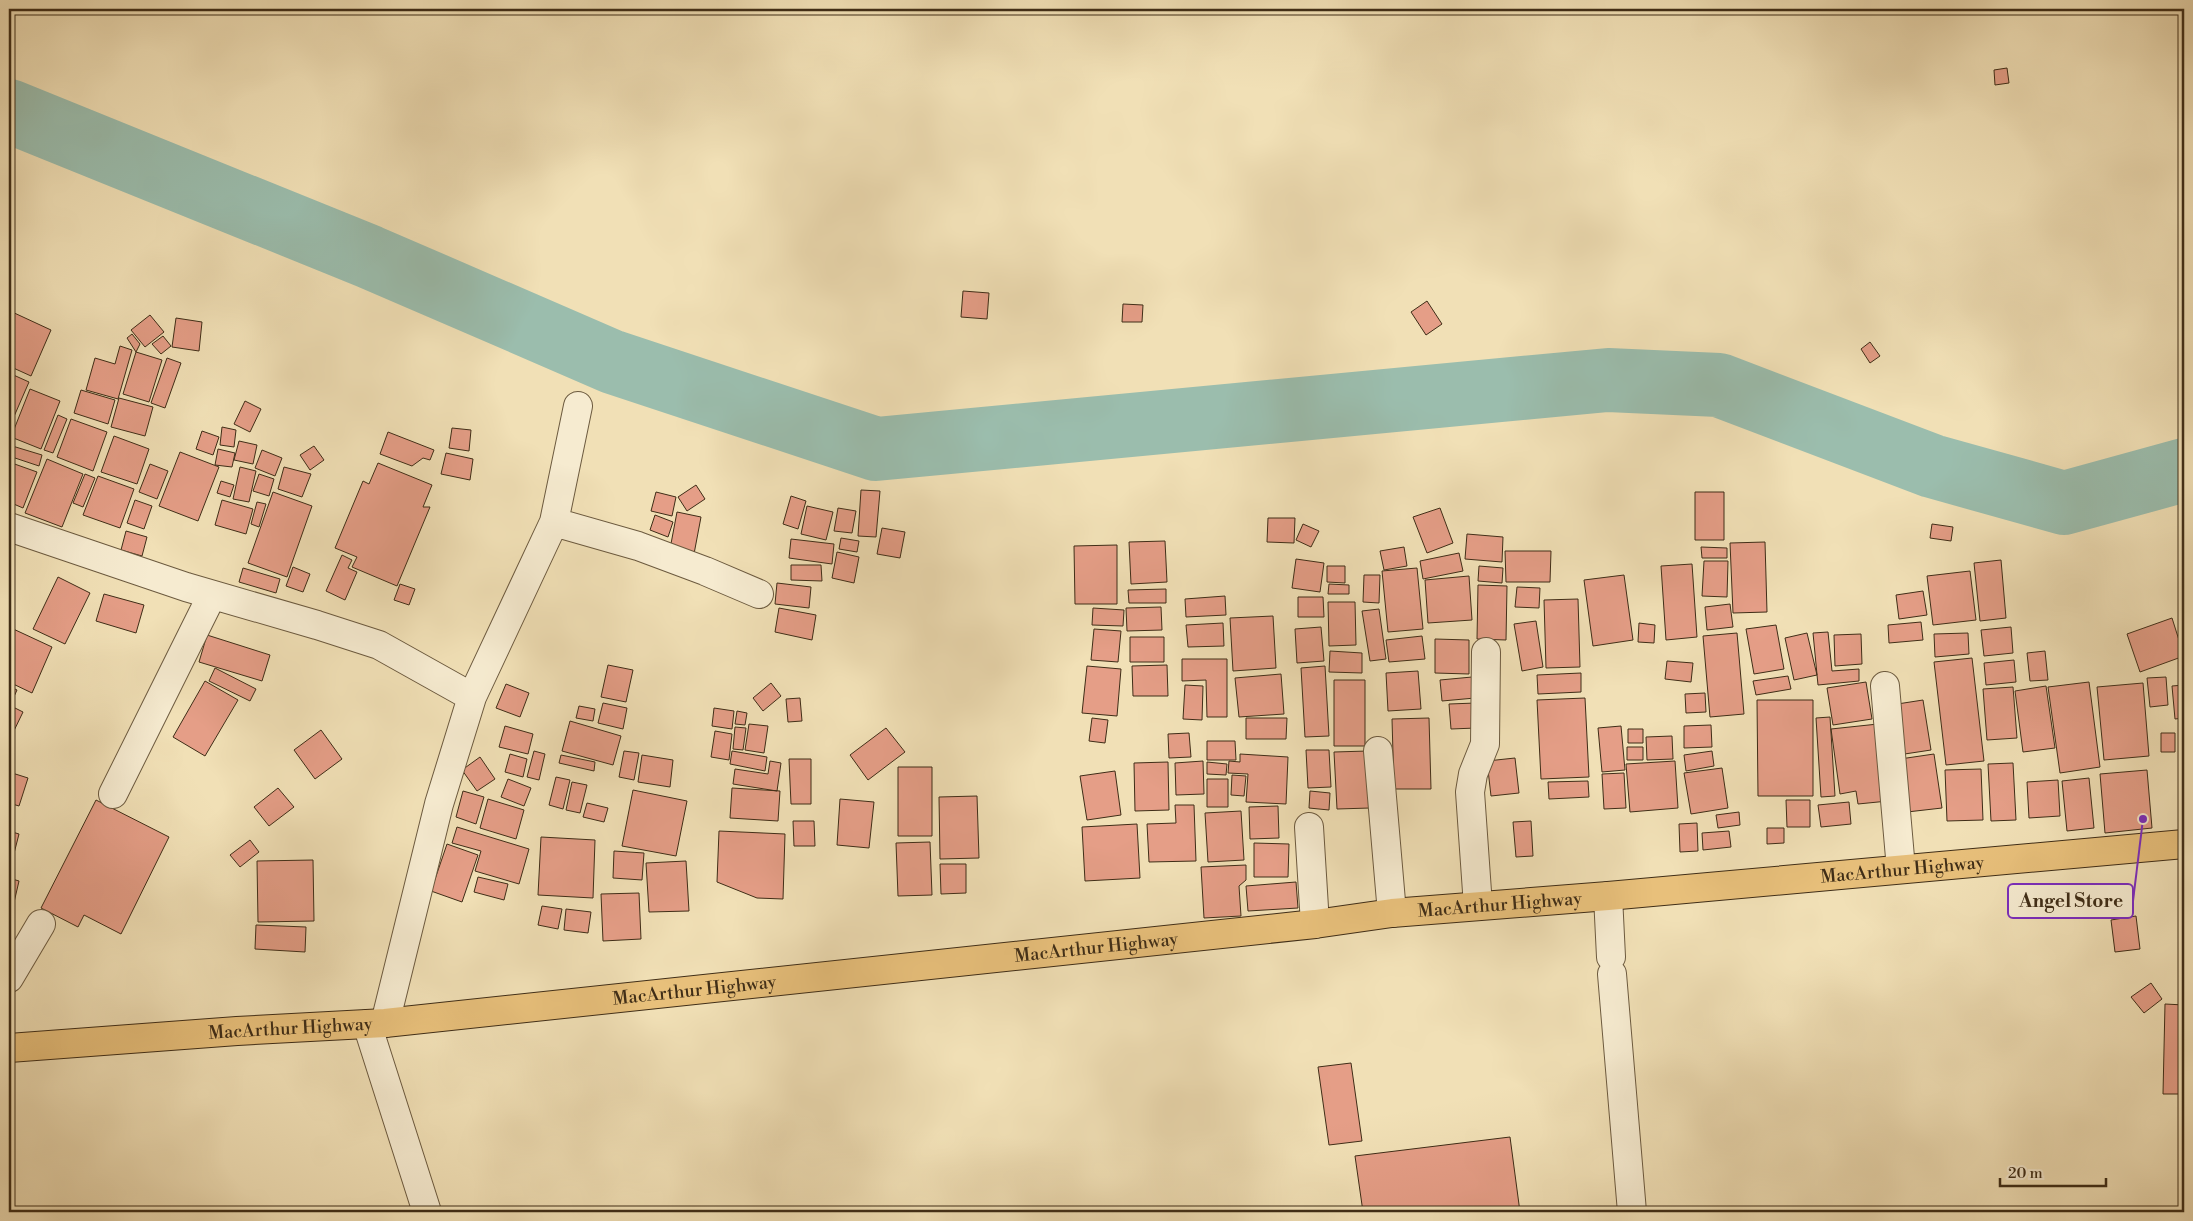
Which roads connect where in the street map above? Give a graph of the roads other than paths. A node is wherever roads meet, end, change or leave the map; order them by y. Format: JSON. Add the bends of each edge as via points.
{"nodes":[{"id":1,"x":578,"y":406,"type":"dead end"},
{"id":2,"x":554,"y":522,"type":"junction"},
{"id":3,"x":9,"y":527,"type":"edge"},
{"id":4,"x":759,"y":594,"type":"dead end"},
{"id":5,"x":212,"y":595,"type":"junction"},
{"id":6,"x":1486,"y":652,"type":"dead end"},
{"id":7,"x":1886,"y":686,"type":"dead end"},
{"id":8,"x":472,"y":697,"type":"junction"},
{"id":9,"x":1378,"y":751,"type":"dead end"},
{"id":10,"x":113,"y":794,"type":"dead end"},
{"id":11,"x":1309,"y":827,"type":"dead end"},
{"id":12,"x":2184,"y":844,"type":"edge"},
{"id":13,"x":1901,"y":869,"type":"junction"},
{"id":14,"x":1608,"y":896,"type":"junction"},
{"id":15,"x":1478,"y":906,"type":"junction"},
{"id":16,"x":1392,"y":913,"type":"junction"},
{"id":17,"x":41,"y":924,"type":"dead end"},
{"id":18,"x":1315,"y":924,"type":"junction"},
{"id":19,"x":9,"y":978,"type":"edge"},
{"id":20,"x":376,"y":1023,"type":"junction"},
{"id":21,"x":9,"y":1048,"type":"edge"},
{"id":22,"x":427,"y":1212,"type":"edge"},
{"id":23,"x":1632,"y":1212,"type":"edge"}],
"edges":[{"from":1,"to":2,"type":"street"},
{"from":2,"to":4,"type":"street","via":[[638,546]]},
{"from":2,"to":8,"type":"street"},
{"from":3,"to":5,"type":"street"},
{"from":5,"to":8,"type":"street","via":[[379,646]]},
{"from":5,"to":10,"type":"street"},
{"from":6,"to":15,"type":"street","via":[[1485,744],[1473,774],[1470,792]]},
{"from":7,"to":13,"type":"street"},
{"from":8,"to":20,"type":"street"},
{"from":9,"to":16,"type":"street"},
{"from":11,"to":18,"type":"street"},
{"from":12,"to":13,"type":"highway","name":"MacArthur Highway"},
{"from":13,"to":14,"type":"highway","name":"MacArthur Highway"},
{"from":14,"to":15,"type":"highway","name":"MacArthur Highway"},
{"from":14,"to":23,"type":"street"},
{"from":15,"to":16,"type":"highway","name":"MacArthur Highway"},
{"from":16,"to":18,"type":"highway","name":"MacArthur Highway"},
{"from":17,"to":19,"type":"street"},
{"from":18,"to":20,"type":"highway","name":"MacArthur Highway"},
{"from":20,"to":21,"type":"highway","name":"MacArthur Highway"},
{"from":20,"to":22,"type":"street"}]}
